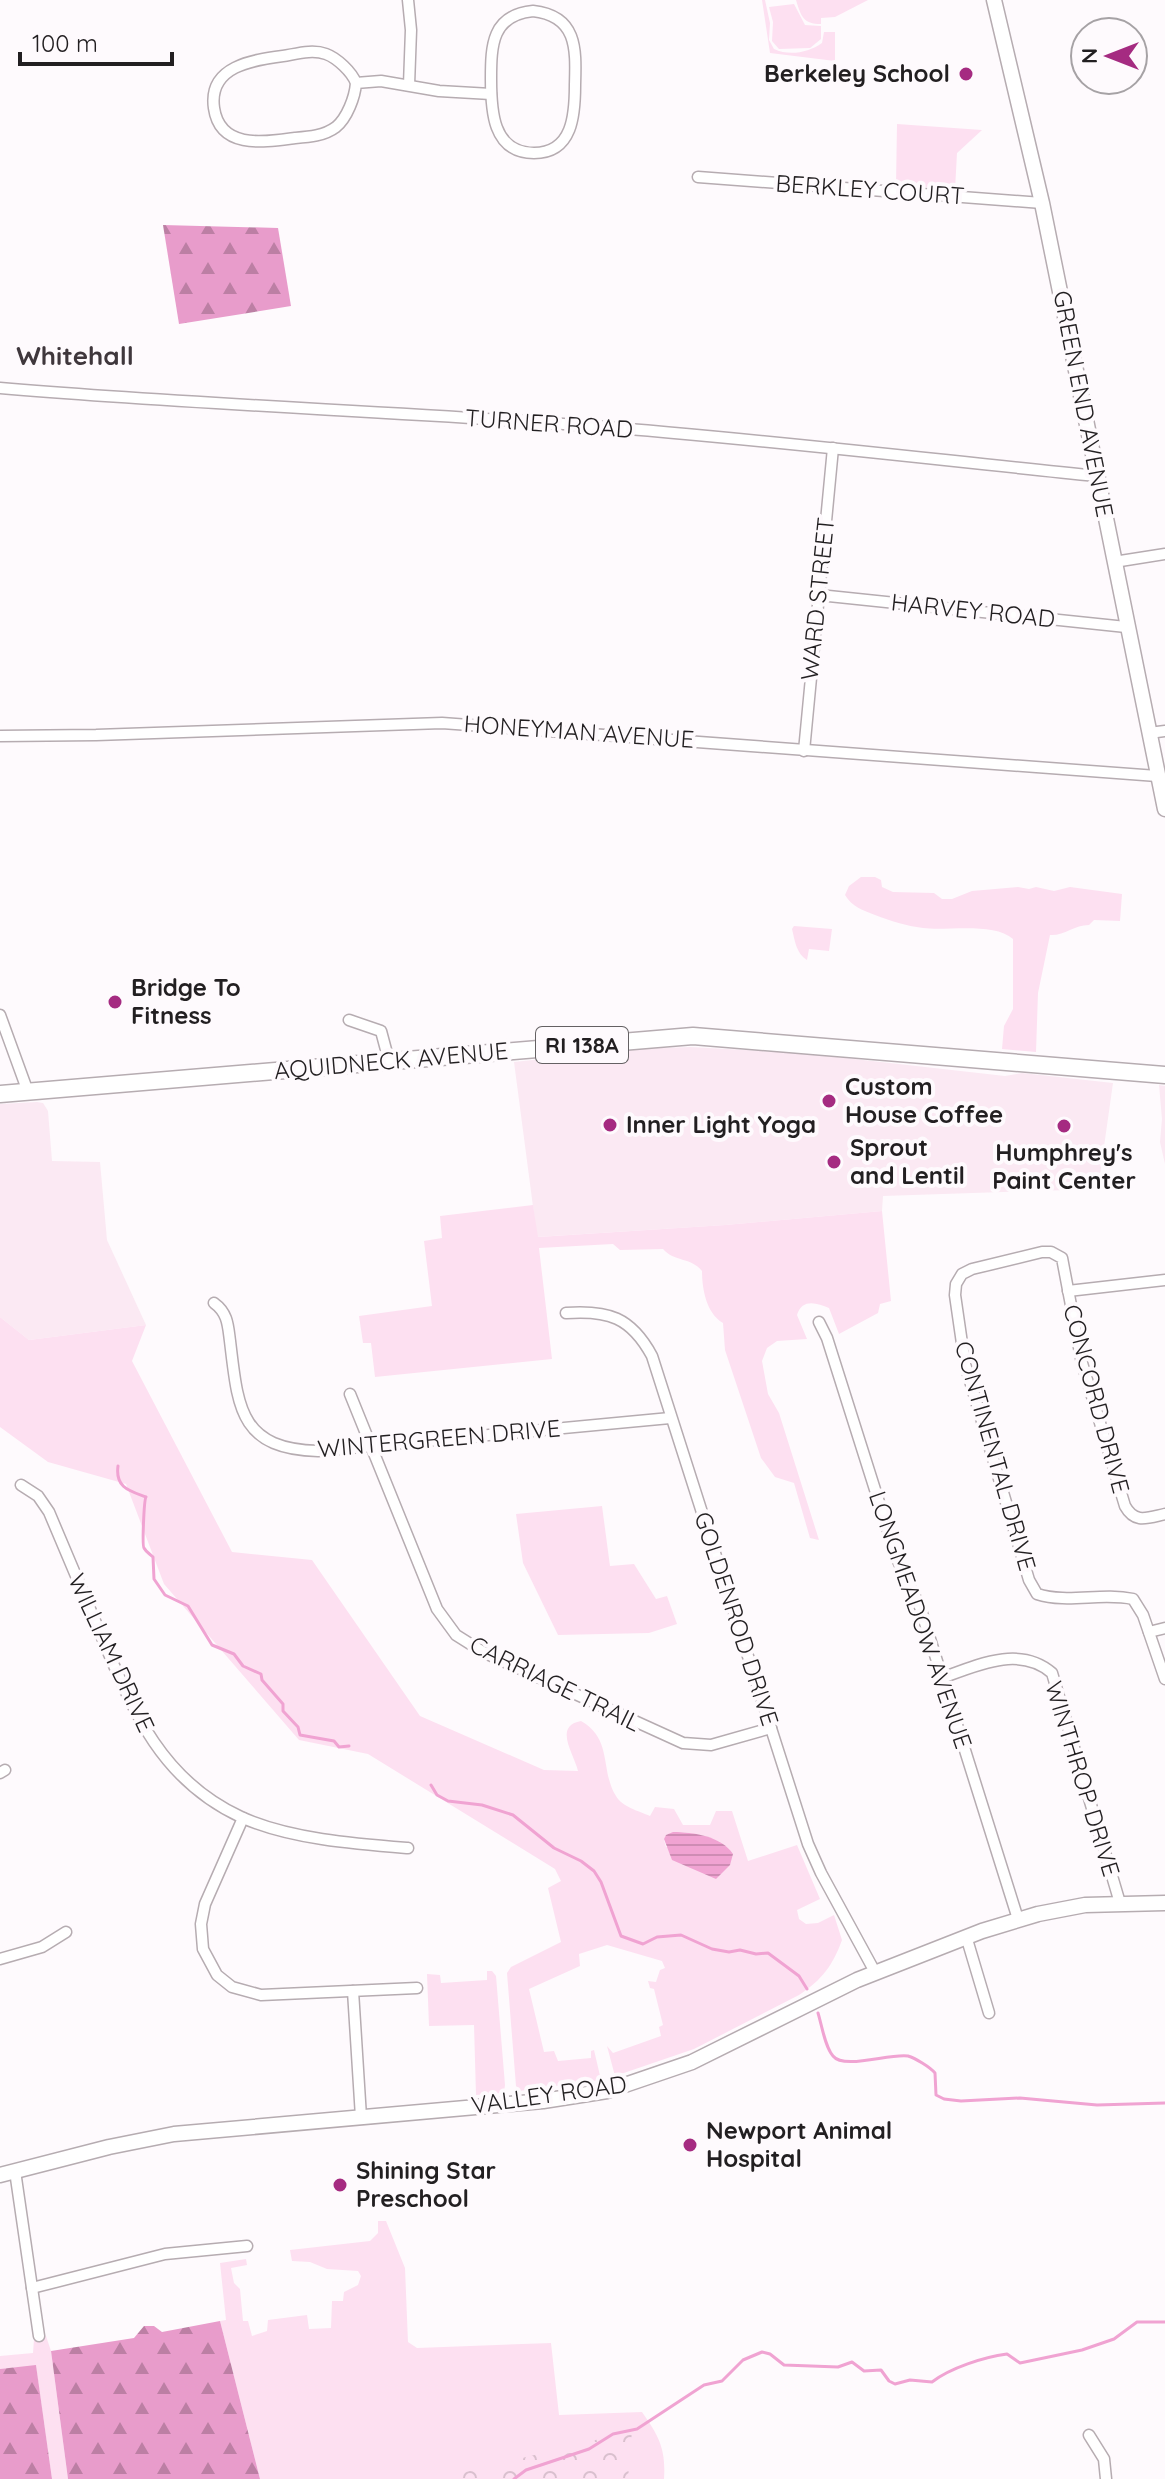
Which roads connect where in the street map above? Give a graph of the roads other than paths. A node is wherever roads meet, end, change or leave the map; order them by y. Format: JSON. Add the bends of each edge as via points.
{"nodes":[{"id":1,"x":408,"y":0,"type":"edge"},
{"id":2,"x":994,"y":0,"type":"edge"},
{"id":3,"x":356,"y":83,"type":"junction"},
{"id":4,"x":409,"y":85,"type":"junction"},
{"id":5,"x":491,"y":94,"type":"junction"},
{"id":6,"x":698,"y":177,"type":"dead end"},
{"id":7,"x":1042,"y":203,"type":"junction"},
{"id":8,"x":0,"y":388,"type":"edge"},
{"id":9,"x":833,"y":448,"type":"junction"},
{"id":10,"x":1097,"y":476,"type":"junction"},
{"id":11,"x":1165,"y":554,"type":"edge"},
{"id":12,"x":1114,"y":562,"type":"junction"},
{"id":13,"x":819,"y":595,"type":"junction"},
{"id":14,"x":1126,"y":627,"type":"junction"},
{"id":15,"x":1165,"y":731,"type":"edge"},
{"id":16,"x":1149,"y":733,"type":"junction"},
{"id":17,"x":0,"y":736,"type":"edge"},
{"id":18,"x":804,"y":751,"type":"junction"},
{"id":19,"x":1157,"y":776,"type":"junction"},
{"id":20,"x":1165,"y":809,"type":"edge"},
{"id":21,"x":0,"y":1015,"type":"edge"},
{"id":22,"x":349,"y":1020,"type":"dead end"},
{"id":23,"x":389,"y":1061,"type":"junction"},
{"id":24,"x":1165,"y":1075,"type":"edge"},
{"id":25,"x":28,"y":1092,"type":"junction"},
{"id":26,"x":0,"y":1094,"type":"edge"},
{"id":27,"x":1165,"y":1280,"type":"edge"},
{"id":28,"x":1068,"y":1291,"type":"junction"},
{"id":29,"x":214,"y":1303,"type":"dead end"},
{"id":30,"x":566,"y":1313,"type":"dead end"},
{"id":31,"x":819,"y":1322,"type":"dead end"},
{"id":32,"x":350,"y":1394,"type":"dead end"},
{"id":33,"x":670,"y":1418,"type":"junction"},
{"id":34,"x":371,"y":1446,"type":"junction"},
{"id":35,"x":21,"y":1485,"type":"dead end"},
{"id":36,"x":1165,"y":1514,"type":"edge"},
{"id":37,"x":1165,"y":1628,"type":"edge"},
{"id":38,"x":1149,"y":1632,"type":"junction"},
{"id":39,"x":942,"y":1678,"type":"junction"},
{"id":40,"x":1165,"y":1679,"type":"edge"},
{"id":41,"x":771,"y":1728,"type":"junction"},
{"id":42,"x":243,"y":1818,"type":"junction"},
{"id":43,"x":408,"y":1848,"type":"dead end"},
{"id":44,"x":1120,"y":1903,"type":"junction"},
{"id":45,"x":1165,"y":1903,"type":"edge"},
{"id":46,"x":1018,"y":1919,"type":"junction"},
{"id":47,"x":66,"y":1932,"type":"dead end"},
{"id":48,"x":966,"y":1936,"type":"junction"},
{"id":49,"x":0,"y":1959,"type":"edge"},
{"id":50,"x":875,"y":1972,"type":"junction"},
{"id":51,"x":417,"y":1988,"type":"dead end"},
{"id":52,"x":353,"y":1991,"type":"junction"},
{"id":53,"x":989,"y":2013,"type":"dead end"},
{"id":54,"x":361,"y":2117,"type":"junction"},
{"id":55,"x":15,"y":2171,"type":"junction"},
{"id":56,"x":0,"y":2175,"type":"edge"},
{"id":57,"x":247,"y":2246,"type":"dead end"},
{"id":58,"x":32,"y":2288,"type":"junction"},
{"id":59,"x":39,"y":2336,"type":"dead end"},
{"id":60,"x":1089,"y":2435,"type":"dead end"},
{"id":61,"x":1106,"y":2479,"type":"edge"}],
"edges":[{"from":1,"to":4,"type":"street"},
{"from":2,"to":7,"type":"main road","name":"GREEN END AVENUE"},
{"from":3,"to":3,"type":"street","via":[[322,53],[249,61],[222,78],[214,110],[226,131],[247,142],[315,136],[341,122]]},
{"from":3,"to":4,"type":"street"},
{"from":4,"to":5,"type":"street"},
{"from":5,"to":5,"type":"street","via":[[491,48],[504,24],[533,11],[566,27],[576,48],[575,115],[560,143],[535,153],[509,144],[495,126]]},
{"from":6,"to":7,"type":"street","name":"BERKLEY COURT"},
{"from":7,"to":10,"type":"main road","name":"GREEN END AVENUE"},
{"from":8,"to":9,"type":"street","name":"TURNER ROAD","via":[[490,419]]},
{"from":9,"to":10,"type":"street","name":"TURNER ROAD"},
{"from":9,"to":13,"type":"street","name":"WARD STREET"},
{"from":10,"to":12,"type":"main road","name":"GREEN END AVENUE"},
{"from":11,"to":12,"type":"street"},
{"from":12,"to":14,"type":"main road","name":"GREEN END AVENUE"},
{"from":13,"to":14,"type":"street","name":"HARVEY ROAD"},
{"from":13,"to":18,"type":"street","name":"WARD STREET"},
{"from":14,"to":16,"type":"main road","name":"GREEN END AVENUE"},
{"from":15,"to":16,"type":"street"},
{"from":16,"to":19,"type":"main road","name":"GREEN END AVENUE"},
{"from":17,"to":18,"type":"street","name":"HONEYMAN AVENUE","via":[[442,723]]},
{"from":18,"to":19,"type":"street","name":"HONEYMAN AVENUE"},
{"from":19,"to":20,"type":"main road","name":"GREEN END AVENUE"},
{"from":21,"to":25,"type":"street"},
{"from":22,"to":23,"type":"street","via":[[381,1031]]},
{"from":23,"to":24,"type":"main road","name":"AQUIDNECK AVENUE","number":"RI 138A","via":[[693,1036]]},
{"from":23,"to":25,"type":"main road","name":"AQUIDNECK AVENUE","number":"RI 138A"},
{"from":25,"to":26,"type":"main road","name":"AQUIDNECK AVENUE","number":"RI 138A"},
{"from":27,"to":28,"type":"street"},
{"from":28,"to":36,"type":"street","name":"CONCORD DRIVE","via":[[1082,1363],[1125,1506],[1138,1520]]},
{"from":28,"to":38,"type":"street","name":"CONTINENTAL DRIVE","via":[[1062,1258],[1051,1252],[962,1274],[955,1295],[965,1364],[1037,1594],[1052,1599],[1133,1599]]},
{"from":29,"to":34,"type":"street","name":"WINTERGREEN DRIVE","via":[[225,1314],[239,1403],[252,1428],[280,1447],[297,1450]]},
{"from":30,"to":33,"type":"street","name":"GOLDENROD DRIVE","via":[[590,1311],[618,1318],[639,1335],[652,1356]]},
{"from":31,"to":39,"type":"street","name":"LONGMEADOW AVENUE"},
{"from":32,"to":34,"type":"street","name":"CARRIAGE TRAIL"},
{"from":33,"to":34,"type":"street","name":"WINTERGREEN DRIVE"},
{"from":33,"to":41,"type":"street","name":"GOLDENROD DRIVE"},
{"from":34,"to":41,"type":"street","name":"CARRIAGE TRAIL","via":[[437,1609],[469,1645],[683,1743],[711,1745]]},
{"from":35,"to":42,"type":"street","name":"WILLIAM DRIVE","via":[[49,1512],[149,1737],[199,1792]]},
{"from":37,"to":38,"type":"street"},
{"from":38,"to":40,"type":"street","name":"CONTINENTAL DRIVE"},
{"from":39,"to":44,"type":"street","name":"WINTHROP DRIVE","via":[[1013,1658],[1042,1664],[1052,1673]]},
{"from":39,"to":46,"type":"street","name":"LONGMEADOW AVENUE"},
{"from":41,"to":50,"type":"street","name":"GOLDENROD DRIVE","via":[[808,1844]]},
{"from":42,"to":43,"type":"street","name":"WILLIAM DRIVE","via":[[335,1840]]},
{"from":42,"to":52,"type":"street","via":[[203,1913],[201,1936],[211,1967],[224,1982],[250,1993]]},
{"from":44,"to":45,"type":"main road","name":"VALLEY ROAD"},
{"from":44,"to":46,"type":"main road","name":"VALLEY ROAD"},
{"from":46,"to":48,"type":"main road","name":"VALLEY ROAD"},
{"from":47,"to":49,"type":"street","via":[[42,1947]]},
{"from":48,"to":50,"type":"main road","name":"VALLEY ROAD"},
{"from":48,"to":53,"type":"street"},
{"from":50,"to":54,"type":"main road","name":"VALLEY ROAD","via":[[743,2039],[632,2084],[543,2101]]},
{"from":51,"to":52,"type":"street"},
{"from":52,"to":54,"type":"street"},
{"from":54,"to":55,"type":"main road","name":"VALLEY ROAD","via":[[174,2134]]},
{"from":55,"to":56,"type":"main road","name":"VALLEY ROAD"},
{"from":55,"to":58,"type":"street"},
{"from":57,"to":58,"type":"street","via":[[165,2254]]},
{"from":58,"to":59,"type":"street"},
{"from":60,"to":61,"type":"street","via":[[1104,2459]]}]}
